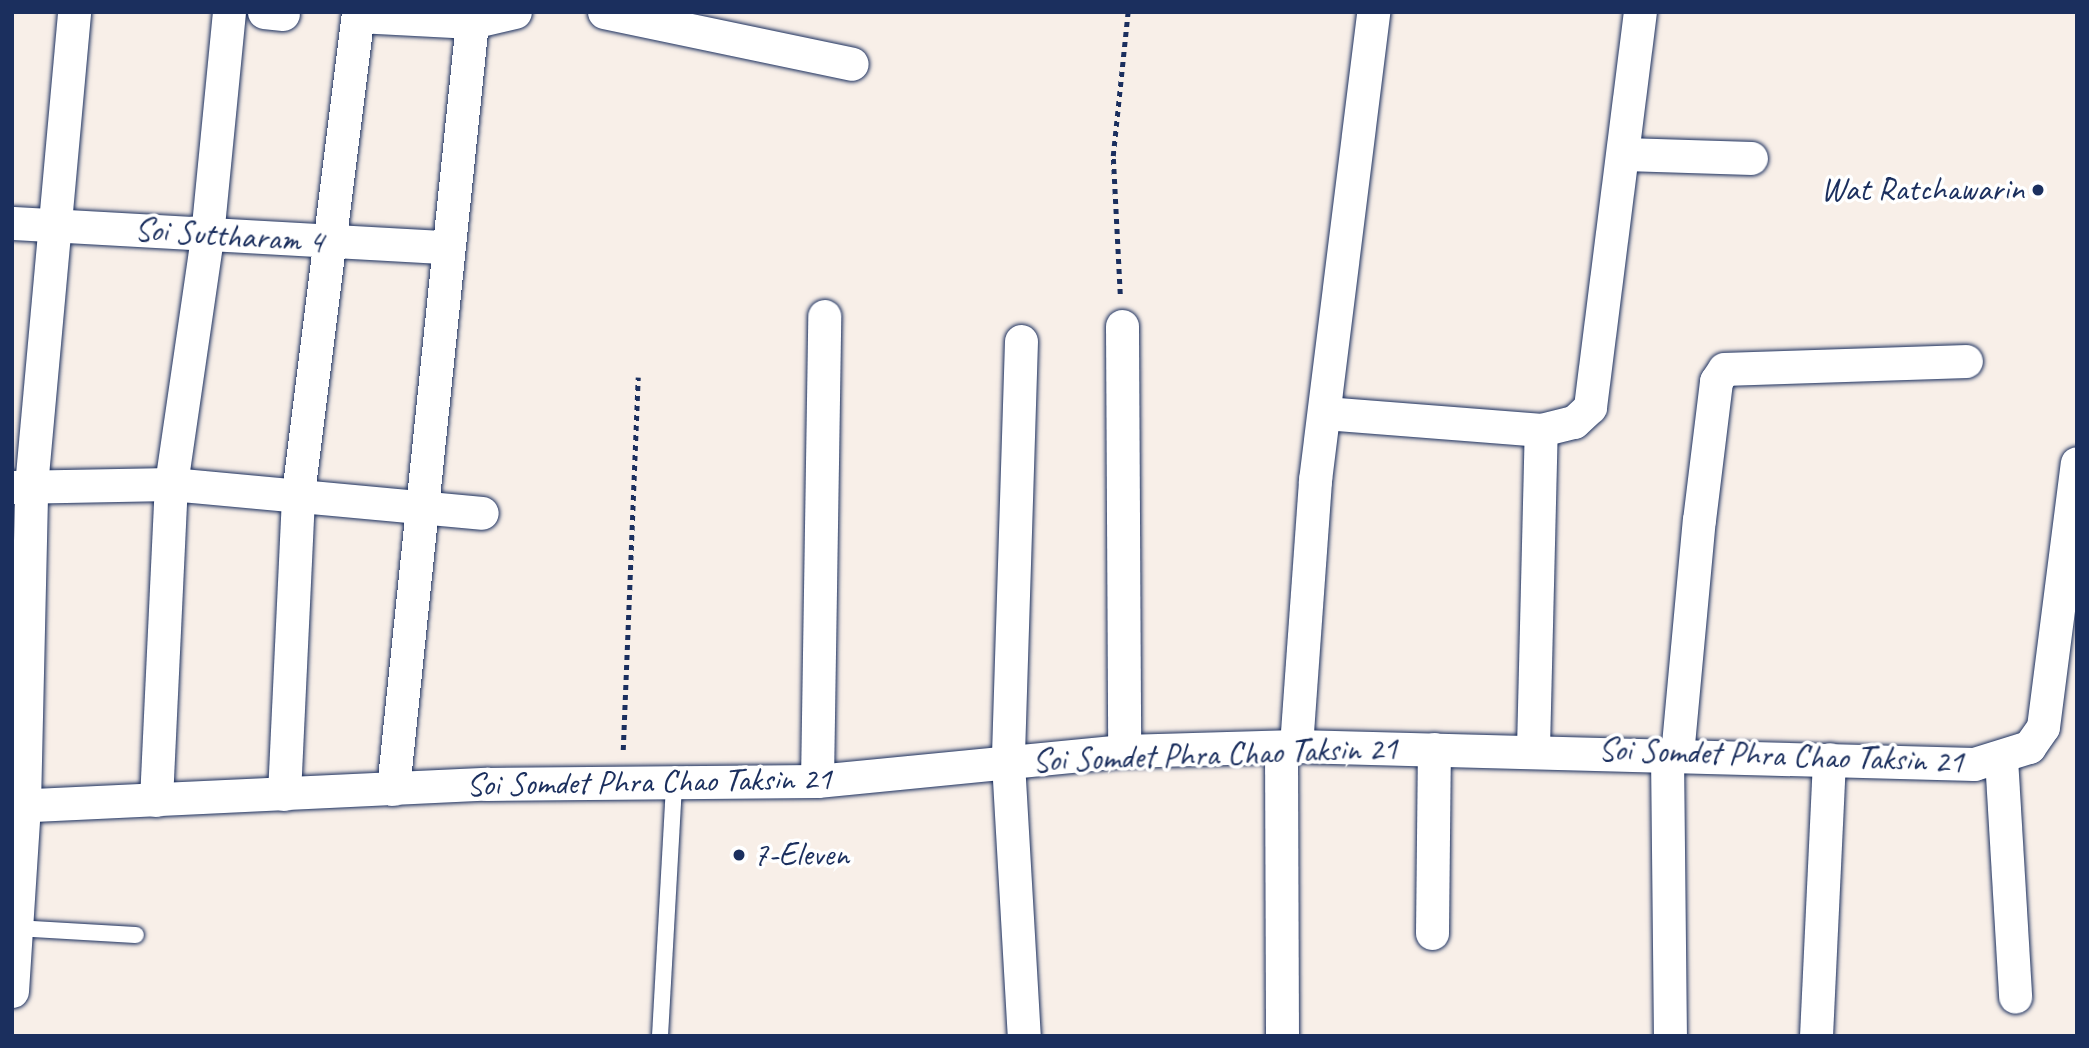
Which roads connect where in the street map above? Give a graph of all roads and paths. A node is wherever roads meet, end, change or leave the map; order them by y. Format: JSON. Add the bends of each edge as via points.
{"nodes":[{"id":1,"x":74,"y":12,"type":"edge"},
{"id":2,"x":229,"y":12,"type":"edge"},
{"id":3,"x":515,"y":12,"type":"edge"},
{"id":4,"x":604,"y":12,"type":"edge"},
{"id":5,"x":1128,"y":12,"type":"edge"},
{"id":6,"x":1373,"y":12,"type":"edge"},
{"id":7,"x":1640,"y":12,"type":"edge"},
{"id":8,"x":358,"y":14,"type":"edge"},
{"id":9,"x":473,"y":17,"type":"edge"},
{"id":10,"x":852,"y":64,"type":"dead end"},
{"id":11,"x":1625,"y":154,"type":"junction"},
{"id":12,"x":1751,"y":158,"type":"dead end"},
{"id":13,"x":12,"y":223,"type":"edge"},
{"id":14,"x":52,"y":223,"type":"junction"},
{"id":15,"x":207,"y":236,"type":"junction"},
{"id":16,"x":334,"y":244,"type":"junction"},
{"id":17,"x":447,"y":247,"type":"junction"},
{"id":18,"x":824,"y":316,"type":"dead end"},
{"id":19,"x":1122,"y":326,"type":"joint"},
{"id":20,"x":1021,"y":341,"type":"dead end"},
{"id":21,"x":1966,"y":361,"type":"dead end"},
{"id":22,"x":638,"y":377,"type":"dead end"},
{"id":23,"x":1325,"y":414,"type":"junction"},
{"id":24,"x":1541,"y":430,"type":"junction"},
{"id":25,"x":2077,"y":463,"type":"edge"},
{"id":26,"x":171,"y":484,"type":"junction"},
{"id":27,"x":22,"y":486,"type":"edge"},
{"id":28,"x":298,"y":494,"type":"junction"},
{"id":29,"x":420,"y":509,"type":"junction"},
{"id":30,"x":482,"y":513,"type":"dead end"},
{"id":31,"x":1288,"y":747,"type":"junction"},
{"id":32,"x":1533,"y":748,"type":"junction"},
{"id":33,"x":1434,"y":749,"type":"junction"},
{"id":34,"x":1124,"y":751,"type":"junction"},
{"id":35,"x":1672,"y":754,"type":"junction"},
{"id":36,"x":2001,"y":758,"type":"junction"},
{"id":37,"x":1829,"y":759,"type":"junction"},
{"id":38,"x":1009,"y":762,"type":"junction"},
{"id":39,"x":817,"y":781,"type":"junction"},
{"id":40,"x":674,"y":782,"type":"junction"},
{"id":41,"x":622,"y":783,"type":"junction"},
{"id":42,"x":393,"y":789,"type":"junction"},
{"id":43,"x":284,"y":794,"type":"junction"},
{"id":44,"x":156,"y":800,"type":"junction"},
{"id":45,"x":18,"y":806,"type":"edge"},
{"id":46,"x":15,"y":928,"type":"junction"},
{"id":47,"x":1432,"y":933,"type":"dead end"},
{"id":48,"x":136,"y":935,"type":"dead end"},
{"id":49,"x":12,"y":991,"type":"edge"},
{"id":50,"x":2015,"y":997,"type":"dead end"},
{"id":51,"x":660,"y":1036,"type":"edge"},
{"id":52,"x":1024,"y":1036,"type":"edge"},
{"id":53,"x":1282,"y":1036,"type":"edge"},
{"id":54,"x":1670,"y":1036,"type":"edge"},
{"id":55,"x":1816,"y":1036,"type":"edge"}],
"edges":[{"from":1,"to":14,"type":"street"},
{"from":2,"to":15,"type":"street"},
{"from":3,"to":9,"type":"street"},
{"from":4,"to":10,"type":"street"},
{"from":5,"to":19,"type":"path","via":[[1113,156]]},
{"from":6,"to":23,"type":"street"},
{"from":7,"to":11,"type":"street"},
{"from":8,"to":9,"type":"street"},
{"from":8,"to":16,"type":"street"},
{"from":9,"to":17,"type":"street"},
{"from":11,"to":12,"type":"street"},
{"from":11,"to":24,"type":"street","via":[[1590,407],[1574,422]]},
{"from":13,"to":14,"type":"street","name":"Soi Suttharam 4"},
{"from":14,"to":15,"type":"street","name":"Soi Suttharam 4"},
{"from":14,"to":27,"type":"street"},
{"from":15,"to":16,"type":"street","name":"Soi Suttharam 4"},
{"from":15,"to":26,"type":"street"},
{"from":16,"to":17,"type":"street","name":"Soi Suttharam 4"},
{"from":16,"to":28,"type":"street"},
{"from":17,"to":29,"type":"street"},
{"from":18,"to":39,"type":"street"},
{"from":19,"to":34,"type":"street"},
{"from":20,"to":38,"type":"street"},
{"from":21,"to":35,"type":"street","via":[[1724,369],[1716,381]]},
{"from":22,"to":41,"type":"path"},
{"from":23,"to":24,"type":"street"},
{"from":23,"to":31,"type":"street"},
{"from":24,"to":32,"type":"street"},
{"from":25,"to":36,"type":"street","name":"Soi Somdet Phra Chao Taksin 21","via":[[2043,727],[2029,747]]},
{"from":26,"to":27,"type":"street"},
{"from":26,"to":28,"type":"street"},
{"from":26,"to":44,"type":"street"},
{"from":27,"to":45,"type":"street"},
{"from":28,"to":29,"type":"street"},
{"from":28,"to":43,"type":"street"},
{"from":29,"to":30,"type":"street"},
{"from":29,"to":42,"type":"street"},
{"from":31,"to":33,"type":"street","name":"Soi Somdet Phra Chao Taksin 21"},
{"from":31,"to":34,"type":"street","name":"Soi Somdet Phra Chao Taksin 21"},
{"from":31,"to":53,"type":"street"},
{"from":32,"to":33,"type":"street","name":"Soi Somdet Phra Chao Taksin 21"},
{"from":32,"to":35,"type":"street","name":"Soi Somdet Phra Chao Taksin 21"},
{"from":33,"to":47,"type":"street"},
{"from":34,"to":38,"type":"street","name":"Soi Somdet Phra Chao Taksin 21"},
{"from":35,"to":37,"type":"street","name":"Soi Somdet Phra Chao Taksin 21"},
{"from":35,"to":54,"type":"street"},
{"from":36,"to":37,"type":"street","name":"Soi Somdet Phra Chao Taksin 21","via":[[1974,764]]},
{"from":36,"to":50,"type":"street"},
{"from":37,"to":55,"type":"street"},
{"from":38,"to":39,"type":"street","name":"Soi Somdet Phra Chao Taksin 21"},
{"from":38,"to":52,"type":"street"},
{"from":39,"to":40,"type":"street","name":"Soi Somdet Phra Chao Taksin 21"},
{"from":40,"to":41,"type":"street","name":"Soi Somdet Phra Chao Taksin 21"},
{"from":40,"to":51,"type":"lane"},
{"from":41,"to":42,"type":"street","name":"Soi Somdet Phra Chao Taksin 21"},
{"from":42,"to":43,"type":"street","name":"Soi Somdet Phra Chao Taksin 21"},
{"from":43,"to":44,"type":"street","name":"Soi Somdet Phra Chao Taksin 21"},
{"from":44,"to":45,"type":"street","name":"Soi Somdet Phra Chao Taksin 21"},
{"from":45,"to":46,"type":"street"},
{"from":46,"to":48,"type":"lane"},
{"from":46,"to":49,"type":"street"}]}
